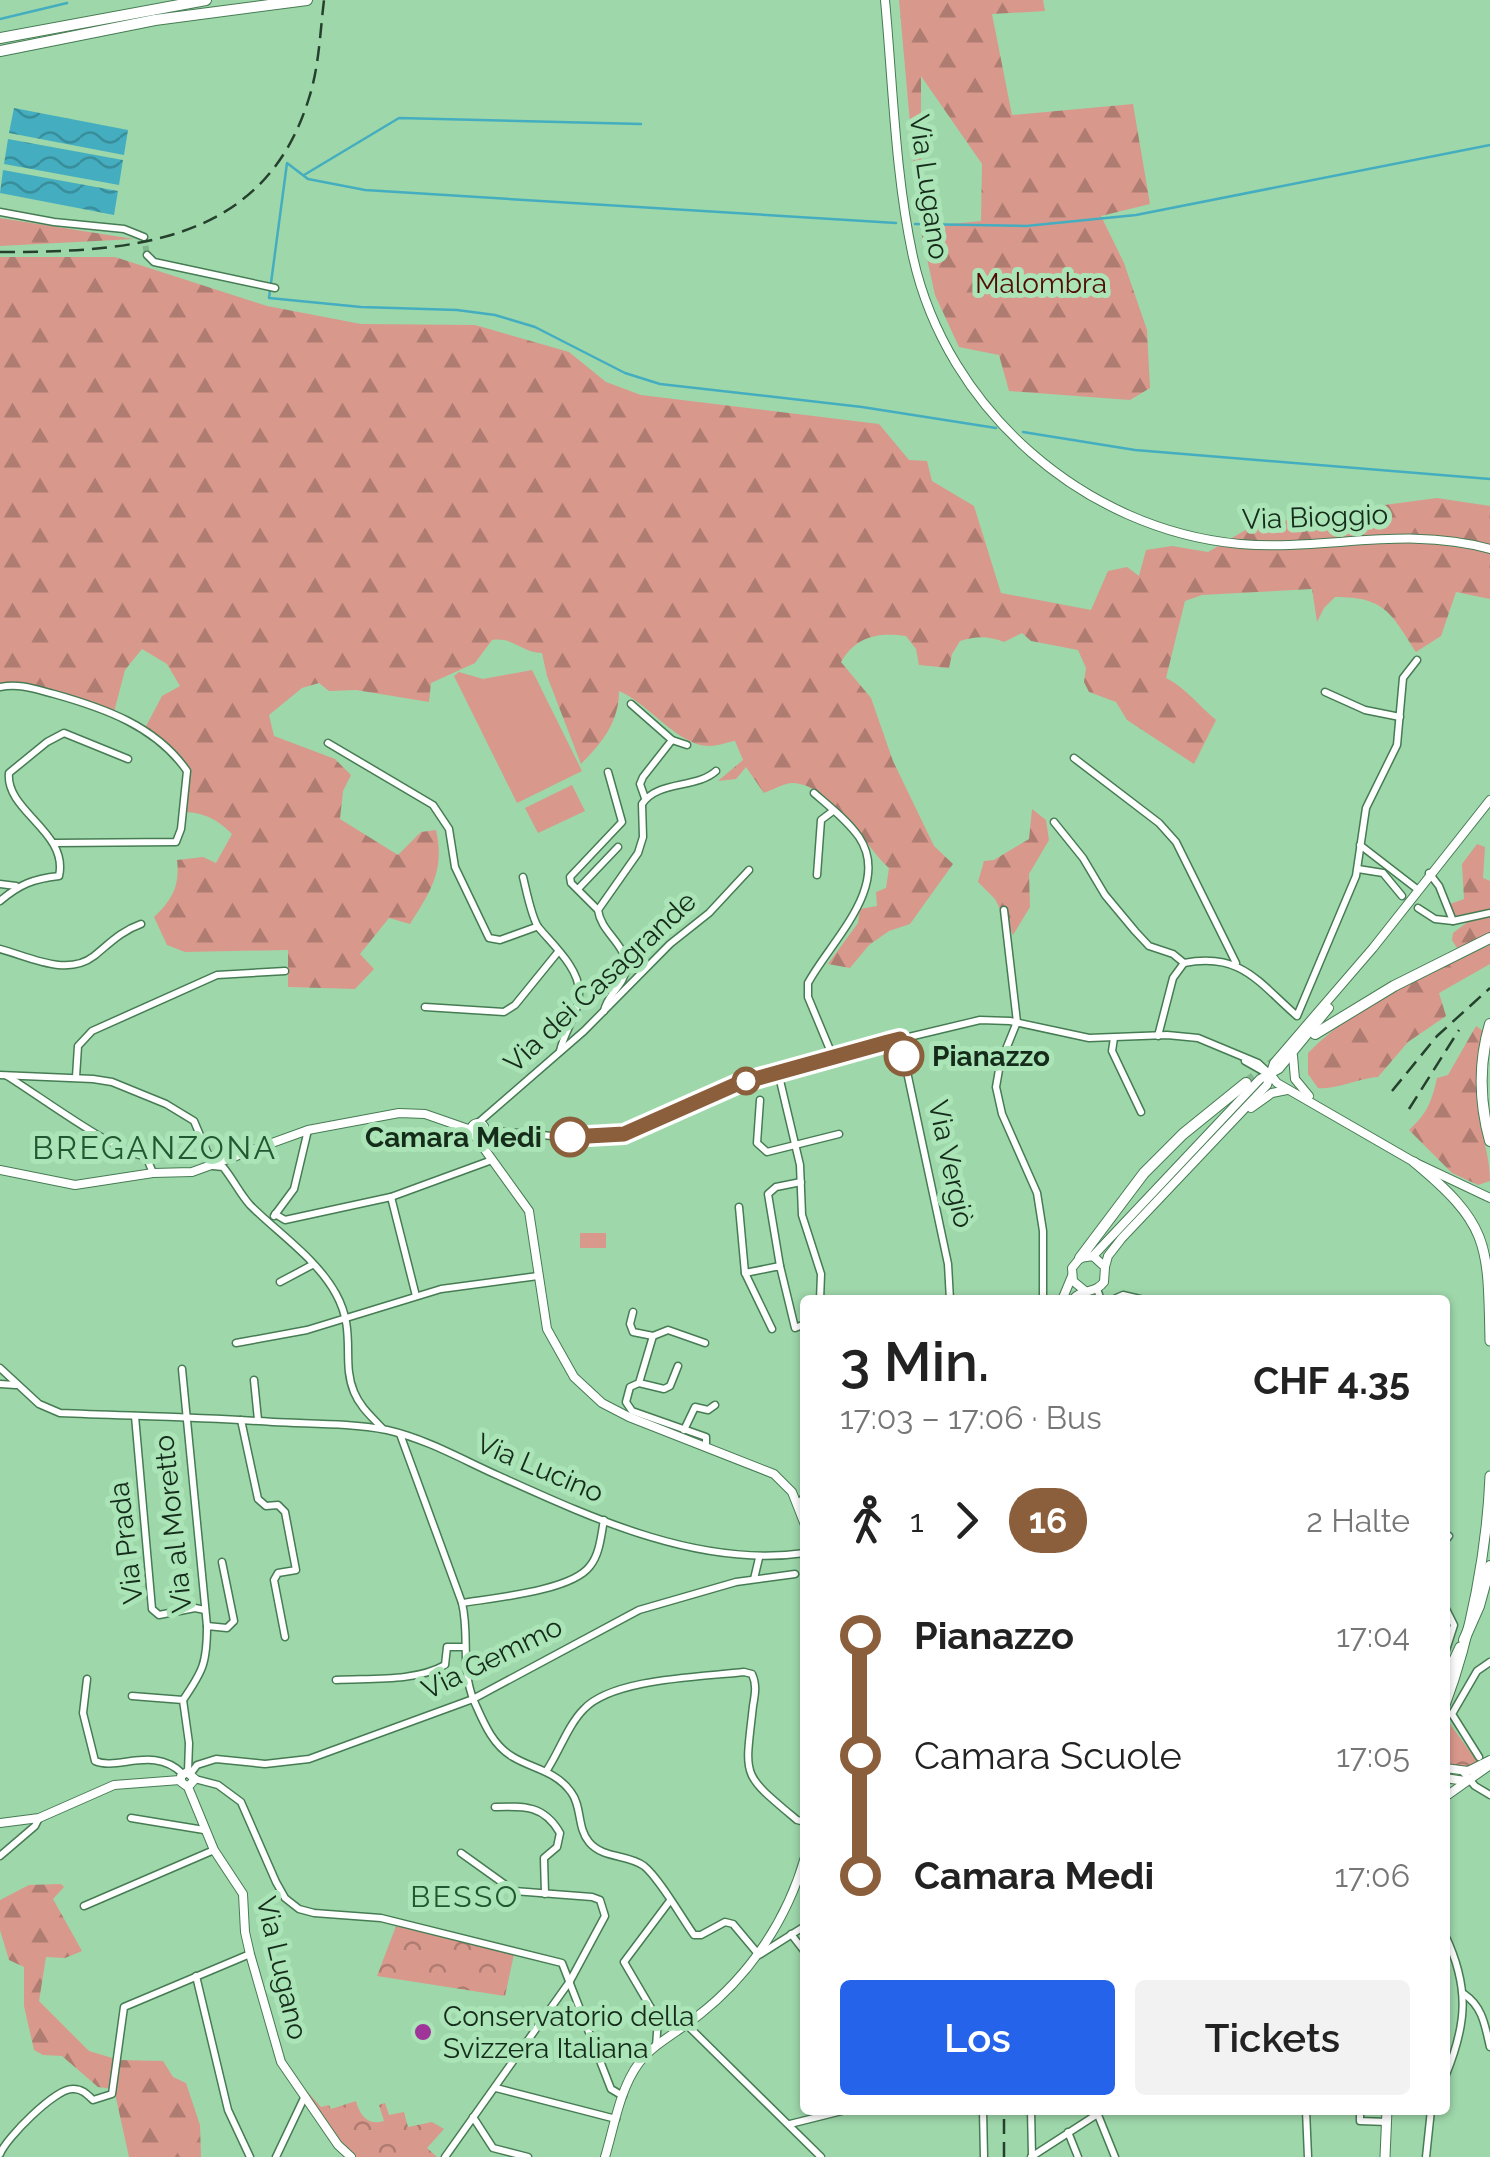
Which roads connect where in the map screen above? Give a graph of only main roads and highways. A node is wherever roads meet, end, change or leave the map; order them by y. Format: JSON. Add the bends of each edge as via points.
{"nodes":[{"id":1,"x":206,"y":0,"type":"edge"},
{"id":2,"x":307,"y":0,"type":"edge"},
{"id":3,"x":886,"y":0,"type":"edge"},
{"id":4,"x":0,"y":38,"type":"edge"},
{"id":5,"x":0,"y":51,"type":"edge"},
{"id":6,"x":996,"y":418,"type":"joint"},
{"id":7,"x":1490,"y":549,"type":"edge"},
{"id":8,"x":1490,"y":800,"type":"edge"},
{"id":9,"x":1490,"y":938,"type":"edge"},
{"id":10,"x":1373,"y":948,"type":"junction"},
{"id":11,"x":1490,"y":1024,"type":"edge"},
{"id":12,"x":1314,"y":1034,"type":"dead end"},
{"id":13,"x":1294,"y":1052,"type":"junction"},
{"id":14,"x":1270,"y":1074,"type":"junction"},
{"id":15,"x":1249,"y":1085,"type":"junction"},
{"id":16,"x":1291,"y":1090,"type":"junction"},
{"id":17,"x":1316,"y":1103,"type":"junction"},
{"id":18,"x":1222,"y":1134,"type":"junction"},
{"id":19,"x":1490,"y":1141,"type":"edge"},
{"id":20,"x":1414,"y":1162,"type":"junction"},
{"id":21,"x":0,"y":1170,"type":"edge"},
{"id":22,"x":1490,"y":1198,"type":"edge"},
{"id":23,"x":1093,"y":1256,"type":"junction"},
{"id":24,"x":1080,"y":1258,"type":"junction"},
{"id":25,"x":1105,"y":1267,"type":"junction"},
{"id":26,"x":1072,"y":1276,"type":"junction"},
{"id":27,"x":1084,"y":1290,"type":"junction"},
{"id":28,"x":1064,"y":1295,"type":"edge"},
{"id":29,"x":1078,"y":1295,"type":"edge"},
{"id":30,"x":1490,"y":1341,"type":"edge"},
{"id":31,"x":1490,"y":1476,"type":"edge"},
{"id":32,"x":800,"y":1513,"type":"edge"},
{"id":33,"x":1490,"y":1566,"type":"edge"},
{"id":34,"x":1464,"y":1640,"type":"junction"},
{"id":35,"x":1450,"y":1669,"type":"edge"},
{"id":36,"x":1450,"y":1691,"type":"edge"},
{"id":37,"x":1490,"y":1763,"type":"edge"},
{"id":38,"x":1450,"y":1770,"type":"edge"},
{"id":39,"x":1466,"y":1776,"type":"junction"},
{"id":40,"x":1450,"y":1778,"type":"edge"},
{"id":41,"x":1450,"y":1792,"type":"edge"},
{"id":42,"x":0,"y":1823,"type":"edge"},
{"id":43,"x":800,"y":1871,"type":"edge"},
{"id":44,"x":1388,"y":2115,"type":"edge"},
{"id":45,"x":351,"y":2157,"type":"edge"},
{"id":46,"x":605,"y":2157,"type":"edge"},
{"id":47,"x":1386,"y":2157,"type":"edge"}],
"edges":[{"from":1,"to":4,"type":"highway"},
{"from":2,"to":5,"type":"highway","via":[[174,17]]},
{"from":3,"to":6,"type":"main road","name":"Via Lugano","via":[[913,258],[939,332]]},
{"from":6,"to":7,"type":"main road","name":"Via Bioggio","via":[[1080,490],[1168,530],[1251,544],[1423,537]]},
{"from":8,"to":10,"type":"main road"},
{"from":9,"to":12,"type":"highway"},
{"from":10,"to":13,"type":"main road"},
{"from":10,"to":14,"type":"main road"},
{"from":11,"to":19,"type":"highway","via":[[1480,1082]]},
{"from":13,"to":14,"type":"main road"},
{"from":13,"to":17,"type":"main road","via":[[1297,1085]]},
{"from":14,"to":15,"type":"main road"},
{"from":14,"to":16,"type":"main road"},
{"from":14,"to":17,"type":"main road"},
{"from":14,"to":18,"type":"main road"},
{"from":15,"to":23,"type":"main road"},
{"from":15,"to":24,"type":"highway","via":[[1151,1166]]},
{"from":16,"to":17,"type":"main road"},
{"from":16,"to":18,"type":"main road","via":[[1272,1092]]},
{"from":17,"to":20,"type":"main road"},
{"from":18,"to":25,"type":"main road","via":[[1122,1238]]},
{"from":20,"to":22,"type":"main road"},
{"from":20,"to":30,"type":"main road","via":[[1460,1200],[1479,1231]]},
{"from":21,"to":32,"type":"main road","via":[[75,1185],[192,1172],[308,1130],[408,1113],[477,1130],[529,1211],[547,1329],[570,1372],[629,1417],[774,1474],[786,1482]]},
{"from":23,"to":24,"type":"main road"},
{"from":23,"to":25,"type":"main road"},
{"from":24,"to":26,"type":"main road"},
{"from":25,"to":27,"type":"main road","via":[[1097,1289]]},
{"from":26,"to":27,"type":"main road"},
{"from":26,"to":28,"type":"main road"},
{"from":27,"to":29,"type":"main road"},
{"from":31,"to":34,"type":"main road"},
{"from":33,"to":34,"type":"highway"},
{"from":34,"to":35,"type":"main road"},
{"from":34,"to":36,"type":"main road"},
{"from":37,"to":39,"type":"main road"},
{"from":38,"to":39,"type":"main road"},
{"from":39,"to":40,"type":"main road"},
{"from":39,"to":41,"type":"main road"},
{"from":42,"to":45,"type":"main road","name":"Via Lugano","via":[[38,1818],[114,1785],[187,1777],[204,1830],[243,1894],[250,1954],[280,2062]]},
{"from":43,"to":46,"type":"main road","via":[[759,1956],[727,1993],[638,2064]]},
{"from":44,"to":47,"type":"main road"}]}
